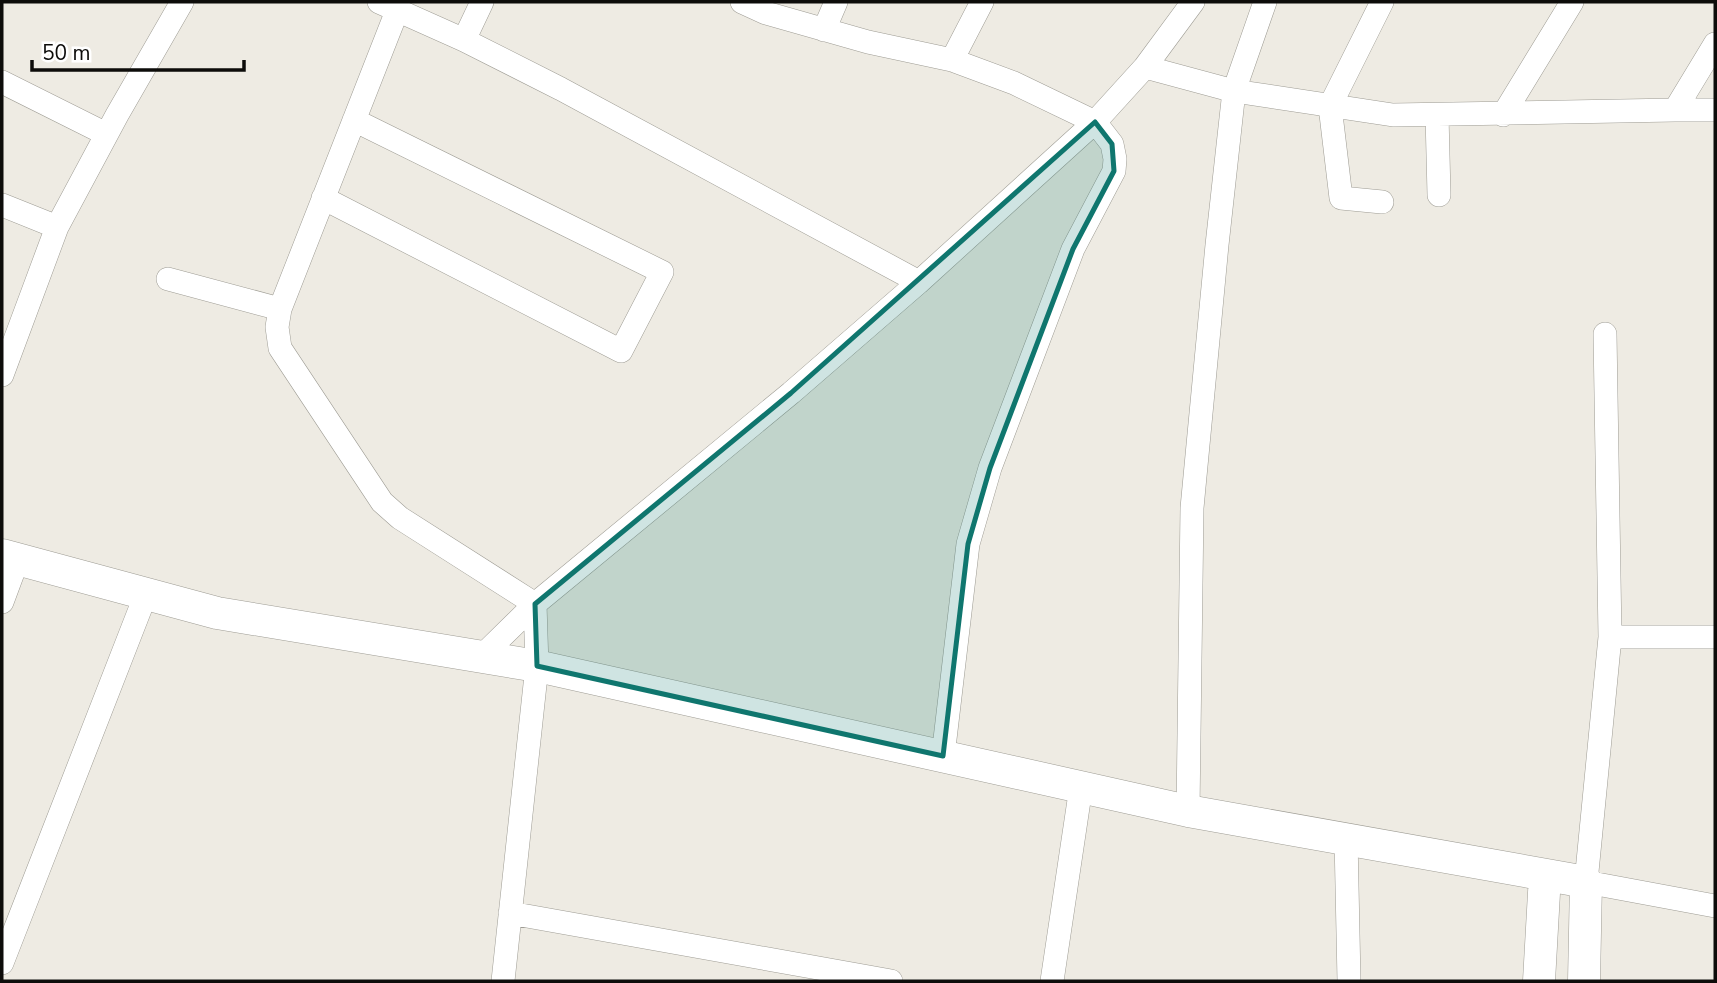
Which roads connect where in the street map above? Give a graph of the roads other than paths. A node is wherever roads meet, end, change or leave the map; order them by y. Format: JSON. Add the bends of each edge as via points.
{"nodes":[{"id":1,"x":182,"y":2,"type":"edge"},
{"id":2,"x":482,"y":2,"type":"edge"},
{"id":3,"x":741,"y":2,"type":"edge"},
{"id":4,"x":836,"y":2,"type":"edge"},
{"id":5,"x":982,"y":2,"type":"edge"},
{"id":6,"x":1193,"y":2,"type":"edge"},
{"id":7,"x":1265,"y":2,"type":"edge"},
{"id":8,"x":1382,"y":2,"type":"edge"},
{"id":9,"x":1572,"y":2,"type":"edge"},
{"id":10,"x":388,"y":6,"type":"edge"},
{"id":11,"x":824,"y":30,"type":"junction"},
{"id":12,"x":464,"y":40,"type":"junction"},
{"id":13,"x":1715,"y":44,"type":"edge"},
{"id":14,"x":952,"y":60,"type":"junction"},
{"id":15,"x":1145,"y":67,"type":"junction"},
{"id":16,"x":2,"y":82,"type":"edge"},
{"id":17,"x":1234,"y":90,"type":"junction"},
{"id":18,"x":1330,"y":106,"type":"junction"},
{"id":19,"x":1675,"y":110,"type":"junction"},
{"id":20,"x":1715,"y":110,"type":"edge"},
{"id":21,"x":1437,"y":115,"type":"junction"},
{"id":22,"x":1503,"y":115,"type":"junction"},
{"id":23,"x":354,"y":120,"type":"junction"},
{"id":24,"x":1095,"y":122,"type":"junction"},
{"id":25,"x":106,"y":134,"type":"junction"},
{"id":26,"x":1439,"y":195,"type":"dead end"},
{"id":27,"x":323,"y":198,"type":"junction"},
{"id":28,"x":1382,"y":202,"type":"dead end"},
{"id":29,"x":2,"y":205,"type":"edge"},
{"id":30,"x":57,"y":227,"type":"junction"},
{"id":31,"x":168,"y":279,"type":"dead end"},
{"id":32,"x":919,"y":282,"type":"junction"},
{"id":33,"x":280,"y":309,"type":"junction"},
{"id":34,"x":1605,"y":334,"type":"dead end"},
{"id":35,"x":2,"y":375,"type":"edge"},
{"id":36,"x":10,"y":557,"type":"edge"},
{"id":37,"x":146,"y":594,"type":"junction"},
{"id":38,"x":2,"y":602,"type":"edge"},
{"id":39,"x":535,"y":604,"type":"junction"},
{"id":40,"x":1610,"y":637,"type":"junction"},
{"id":41,"x":1715,"y":637,"type":"edge"},
{"id":42,"x":481,"y":657,"type":"junction"},
{"id":43,"x":537,"y":666,"type":"junction"},
{"id":44,"x":943,"y":756,"type":"junction"},
{"id":45,"x":1081,"y":787,"type":"junction"},
{"id":46,"x":1188,"y":811,"type":"junction"},
{"id":47,"x":1346,"y":838,"type":"junction"},
{"id":48,"x":1545,"y":875,"type":"junction"},
{"id":49,"x":1586,"y":882,"type":"junction"},
{"id":50,"x":1715,"y":906,"type":"edge"},
{"id":51,"x":510,"y":913,"type":"junction"},
{"id":52,"x":2,"y":963,"type":"edge"},
{"id":53,"x":503,"y":981,"type":"edge"},
{"id":54,"x":891,"y":981,"type":"edge"},
{"id":55,"x":1052,"y":981,"type":"edge"},
{"id":56,"x":1349,"y":981,"type":"edge"},
{"id":57,"x":1539,"y":981,"type":"edge"},
{"id":58,"x":1584,"y":981,"type":"edge"}],
"edges":[{"from":1,"to":25,"type":"street"},
{"from":2,"to":12,"type":"street"},
{"from":3,"to":11,"type":"street"},
{"from":4,"to":11,"type":"street"},
{"from":5,"to":14,"type":"street"},
{"from":6,"to":15,"type":"street"},
{"from":7,"to":17,"type":"street"},
{"from":8,"to":18,"type":"street"},
{"from":9,"to":22,"type":"street"},
{"from":10,"to":12,"type":"street"},
{"from":10,"to":23,"type":"street"},
{"from":11,"to":14,"type":"street"},
{"from":12,"to":32,"type":"street"},
{"from":13,"to":19,"type":"street"},
{"from":14,"to":24,"type":"street","via":[[1014,83]]},
{"from":15,"to":17,"type":"street"},
{"from":15,"to":24,"type":"street"},
{"from":16,"to":25,"type":"street"},
{"from":17,"to":18,"type":"street"},
{"from":17,"to":46,"type":"street","via":[[1192,508]]},
{"from":18,"to":21,"type":"street","via":[[1393,115]]},
{"from":18,"to":28,"type":"street","via":[[1341,198]]},
{"from":19,"to":20,"type":"street"},
{"from":19,"to":22,"type":"street"},
{"from":21,"to":22,"type":"street"},
{"from":21,"to":26,"type":"street"},
{"from":23,"to":27,"type":"street"},
{"from":23,"to":27,"type":"street","via":[[662,272],[621,351]]},
{"from":24,"to":32,"type":"street"},
{"from":24,"to":44,"type":"street","via":[[1112,144],[1114,171],[1073,249],[990,468],[968,544]]},
{"from":25,"to":30,"type":"street"},
{"from":27,"to":33,"type":"street"},
{"from":29,"to":30,"type":"street"},
{"from":30,"to":35,"type":"street"},
{"from":31,"to":33,"type":"street"},
{"from":32,"to":39,"type":"street"},
{"from":33,"to":39,"type":"street","via":[[280,348],[382,502]]},
{"from":34,"to":40,"type":"street"},
{"from":36,"to":37,"type":"street"},
{"from":36,"to":38,"type":"street"},
{"from":37,"to":42,"type":"street","via":[[217,613]]},
{"from":37,"to":52,"type":"street"},
{"from":39,"to":42,"type":"street"},
{"from":39,"to":43,"type":"street"},
{"from":40,"to":41,"type":"street"},
{"from":40,"to":49,"type":"street"},
{"from":42,"to":43,"type":"street"},
{"from":43,"to":44,"type":"street"},
{"from":43,"to":51,"type":"street"},
{"from":44,"to":45,"type":"street"},
{"from":45,"to":46,"type":"street"},
{"from":45,"to":55,"type":"street"},
{"from":46,"to":47,"type":"street"},
{"from":47,"to":48,"type":"street"},
{"from":47,"to":56,"type":"street"},
{"from":48,"to":49,"type":"street"},
{"from":48,"to":57,"type":"street"},
{"from":49,"to":50,"type":"street"},
{"from":49,"to":58,"type":"street"},
{"from":51,"to":53,"type":"street"},
{"from":51,"to":54,"type":"street"}]}
